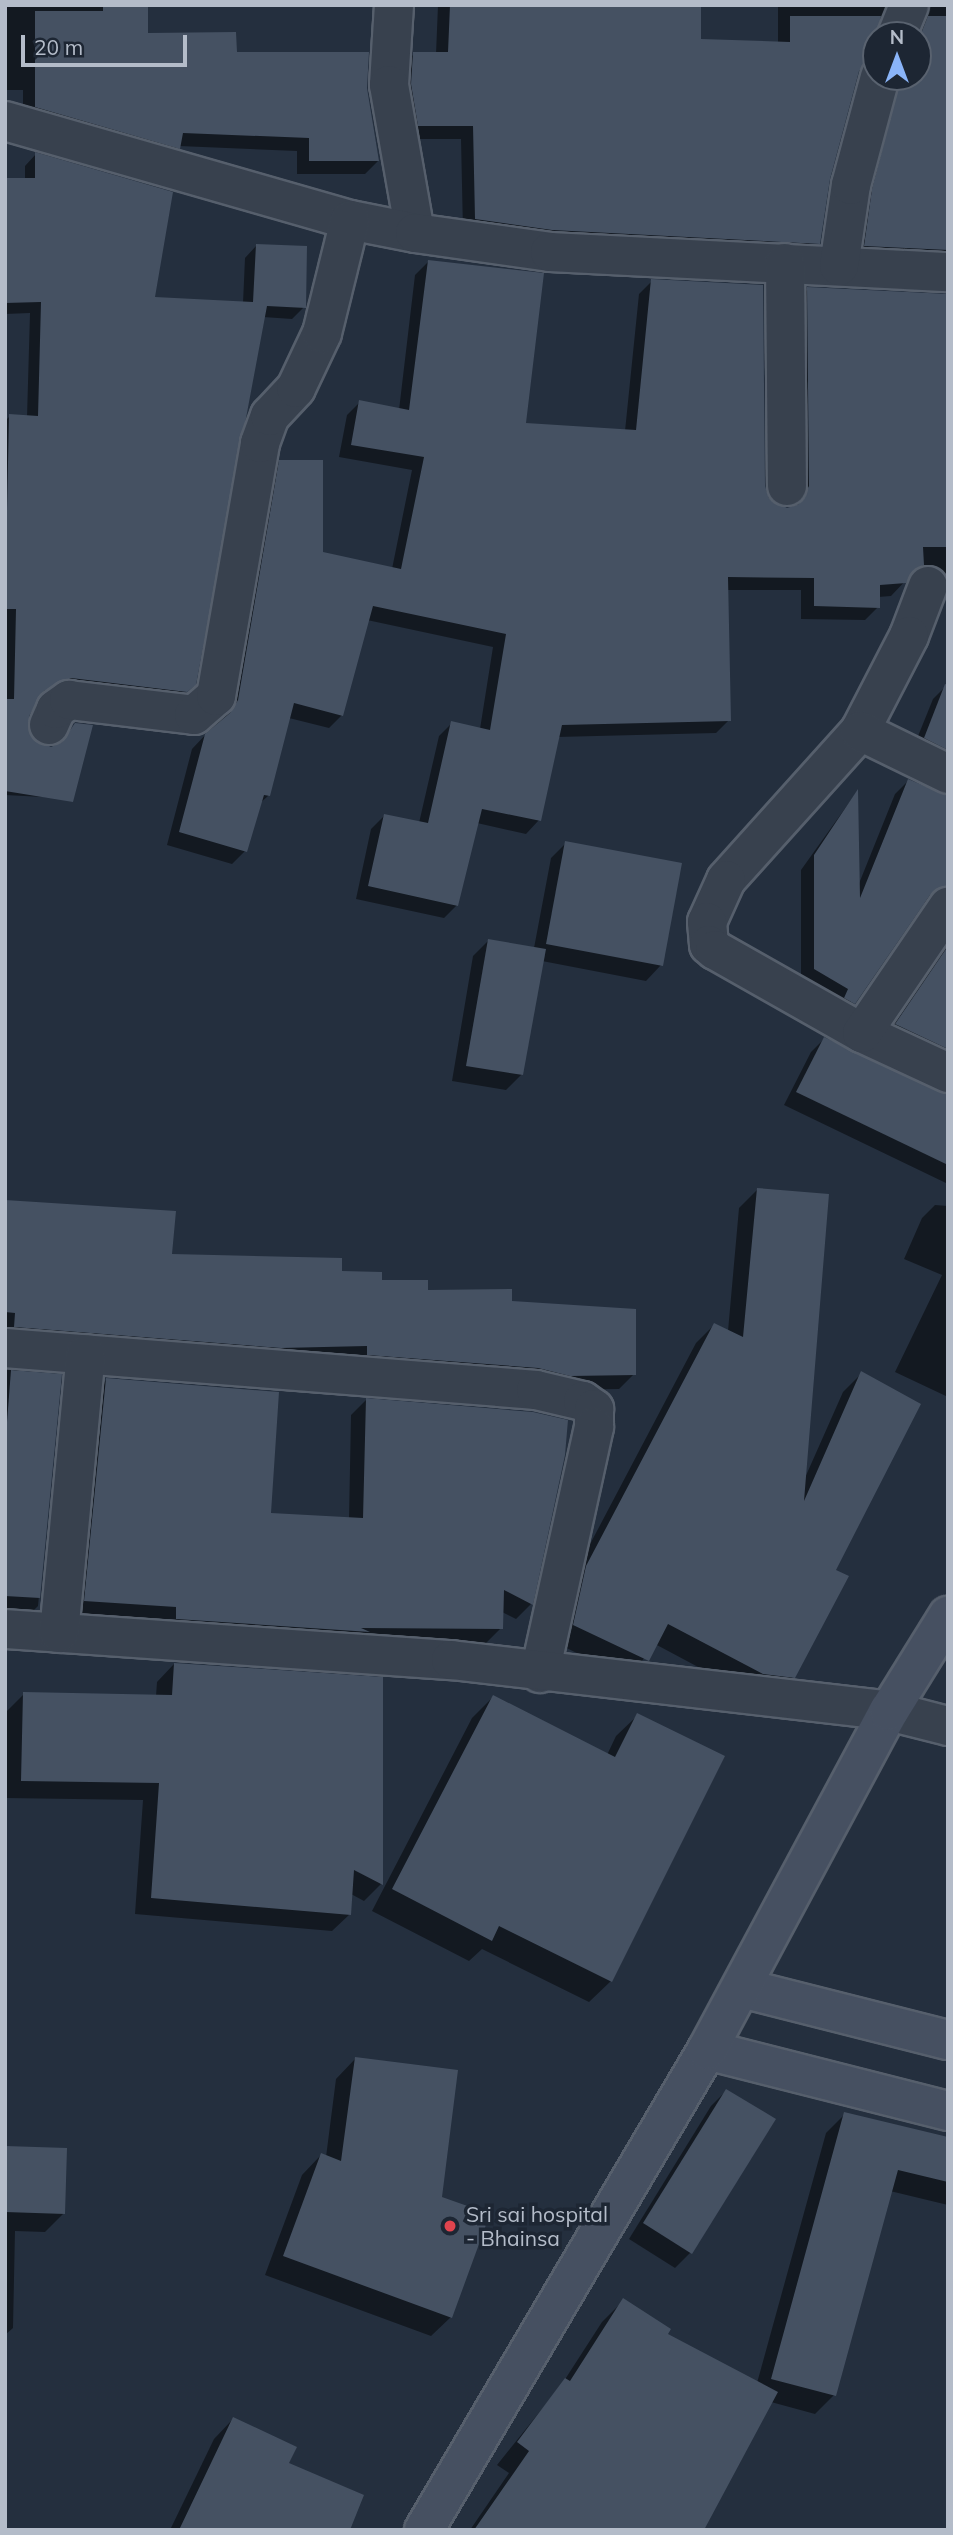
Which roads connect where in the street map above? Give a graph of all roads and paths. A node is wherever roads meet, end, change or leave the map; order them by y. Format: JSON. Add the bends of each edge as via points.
{"nodes":[{"id":1,"x":394,"y":5,"type":"edge"},
{"id":2,"x":876,"y":91,"type":"edge"},
{"id":3,"x":5,"y":121,"type":"edge"},
{"id":4,"x":350,"y":220,"type":"junction"},
{"id":5,"x":415,"y":233,"type":"junction"},
{"id":6,"x":785,"y":263,"type":"junction"},
{"id":7,"x":839,"y":266,"type":"junction"},
{"id":8,"x":948,"y":271,"type":"edge"},
{"id":9,"x":788,"y":486,"type":"dead end"},
{"id":10,"x":928,"y":586,"type":"dead end"},
{"id":11,"x":49,"y":725,"type":"dead end"},
{"id":12,"x":860,"y":731,"type":"junction"},
{"id":13,"x":948,"y":774,"type":"edge"},
{"id":14,"x":948,"y":907,"type":"edge"},
{"id":15,"x":862,"y":1033,"type":"junction"},
{"id":16,"x":948,"y":1073,"type":"edge"},
{"id":17,"x":5,"y":1348,"type":"edge"},
{"id":18,"x":86,"y":1354,"type":"junction"},
{"id":19,"x":948,"y":1616,"type":"edge"},
{"id":20,"x":5,"y":1629,"type":"edge"},
{"id":21,"x":59,"y":1633,"type":"junction"},
{"id":22,"x":540,"y":1673,"type":"junction"},
{"id":23,"x":889,"y":1711,"type":"junction"},
{"id":24,"x":948,"y":1726,"type":"edge"},
{"id":25,"x":742,"y":1988,"type":"junction"},
{"id":26,"x":948,"y":2040,"type":"edge"},
{"id":27,"x":707,"y":2050,"type":"junction"},
{"id":28,"x":948,"y":2111,"type":"edge"},
{"id":29,"x":425,"y":2530,"type":"edge"}],
"edges":[{"from":1,"to":5,"type":"street","via":[[389,85]]},
{"from":2,"to":7,"type":"street","via":[[852,185]]},
{"from":3,"to":4,"type":"street"},
{"from":4,"to":5,"type":"street"},
{"from":4,"to":11,"type":"street","via":[[322,333],[303,376],[270,416],[260,443],[216,696],[194,715],[69,699],[56,709]]},
{"from":5,"to":6,"type":"street","via":[[550,252]]},
{"from":6,"to":7,"type":"street"},
{"from":6,"to":9,"type":"street"},
{"from":7,"to":8,"type":"street"},
{"from":10,"to":12,"type":"street"},
{"from":12,"to":13,"type":"street"},
{"from":12,"to":15,"type":"street","via":[[726,880],[707,922],[709,945],[715,950]]},
{"from":14,"to":15,"type":"street"},
{"from":15,"to":16,"type":"street"},
{"from":17,"to":18,"type":"street"},
{"from":18,"to":21,"type":"street"},
{"from":18,"to":22,"type":"street","via":[[536,1390],[583,1401],[593,1409],[593,1427]]},
{"from":19,"to":23,"type":"main road"},
{"from":20,"to":21,"type":"street"},
{"from":21,"to":22,"type":"street","via":[[451,1660]]},
{"from":22,"to":23,"type":"street"},
{"from":23,"to":24,"type":"street"},
{"from":23,"to":25,"type":"main road"},
{"from":25,"to":26,"type":"main road"},
{"from":25,"to":27,"type":"main road"},
{"from":27,"to":28,"type":"main road"},
{"from":27,"to":29,"type":"main road"}]}
